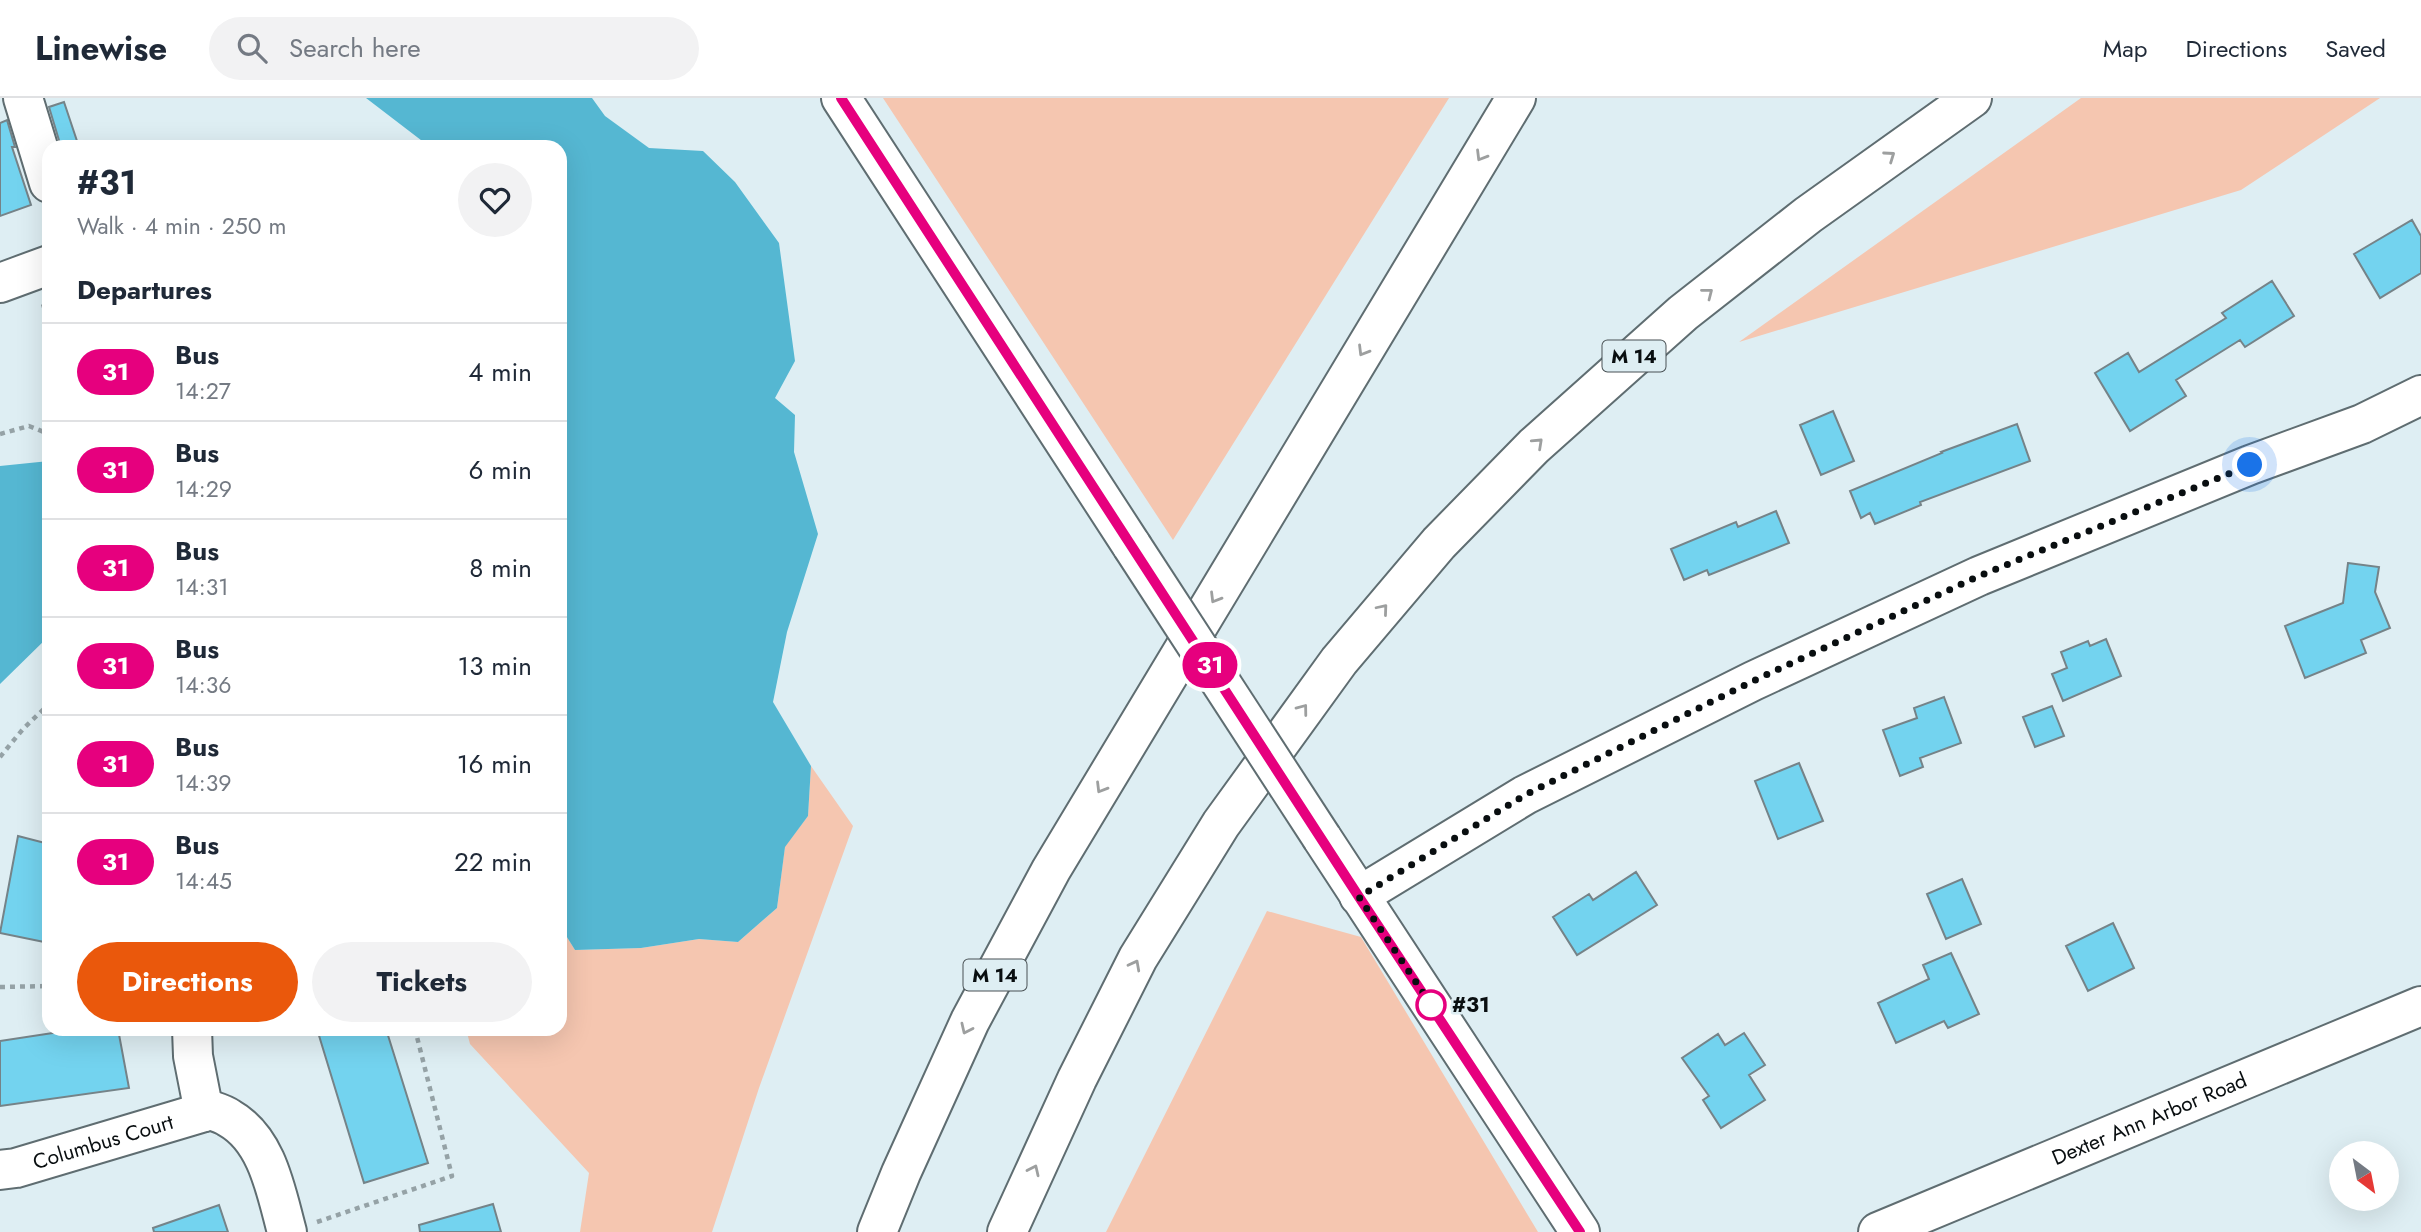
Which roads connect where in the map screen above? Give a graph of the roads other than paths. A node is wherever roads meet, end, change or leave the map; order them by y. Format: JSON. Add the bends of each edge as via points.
{"nodes":[{"id":1,"x":23,"y":98,"type":"edge"},
{"id":2,"x":841,"y":98,"type":"edge"},
{"id":3,"x":1516,"y":98,"type":"edge"},
{"id":4,"x":1972,"y":98,"type":"edge"},
{"id":5,"x":42,"y":160,"type":"edge"},
{"id":6,"x":42,"y":280,"type":"edge"},
{"id":7,"x":0,"y":283,"type":"edge"},
{"id":8,"x":2421,"y":395,"type":"edge"},
{"id":9,"x":1359,"y":897,"type":"junction"},
{"id":10,"x":2421,"y":1006,"type":"edge"},
{"id":11,"x":192,"y":1036,"type":"edge"},
{"id":12,"x":204,"y":1112,"type":"junction"},
{"id":13,"x":0,"y":1170,"type":"edge"},
{"id":14,"x":300,"y":1228,"type":"edge"},
{"id":15,"x":877,"y":1232,"type":"edge"},
{"id":16,"x":1007,"y":1232,"type":"edge"},
{"id":17,"x":1580,"y":1232,"type":"edge"},
{"id":18,"x":1878,"y":1232,"type":"edge"}],
"edges":[{"from":1,"to":5,"type":"main road"},
{"from":2,"to":9,"type":"main road","bridge":true},
{"from":3,"to":15,"type":"main road","number":"M 14","one_way":true,"via":[[1051,870],[970,1021]]},
{"from":16,"to":4,"type":"main road","number":"M 14","one_way":true,"via":[[1138,958],[1221,824],[1339,662],[1439,543],[1534,446],[1683,313],[1808,215]]},
{"from":6,"to":7,"type":"main road"},
{"from":8,"to":9,"type":"main road","via":[[2362,424],[1979,576],[1753,681],[1525,795]]},
{"from":9,"to":17,"type":"main road"},
{"from":10,"to":18,"type":"main road","name":"Dexter Ann Arbor Road"},
{"from":11,"to":12,"type":"main road"},
{"from":12,"to":13,"type":"main road","name":"Columbus Court"},
{"from":12,"to":14,"type":"main road","via":[[204,1108],[229,1118],[253,1137]]}]}
